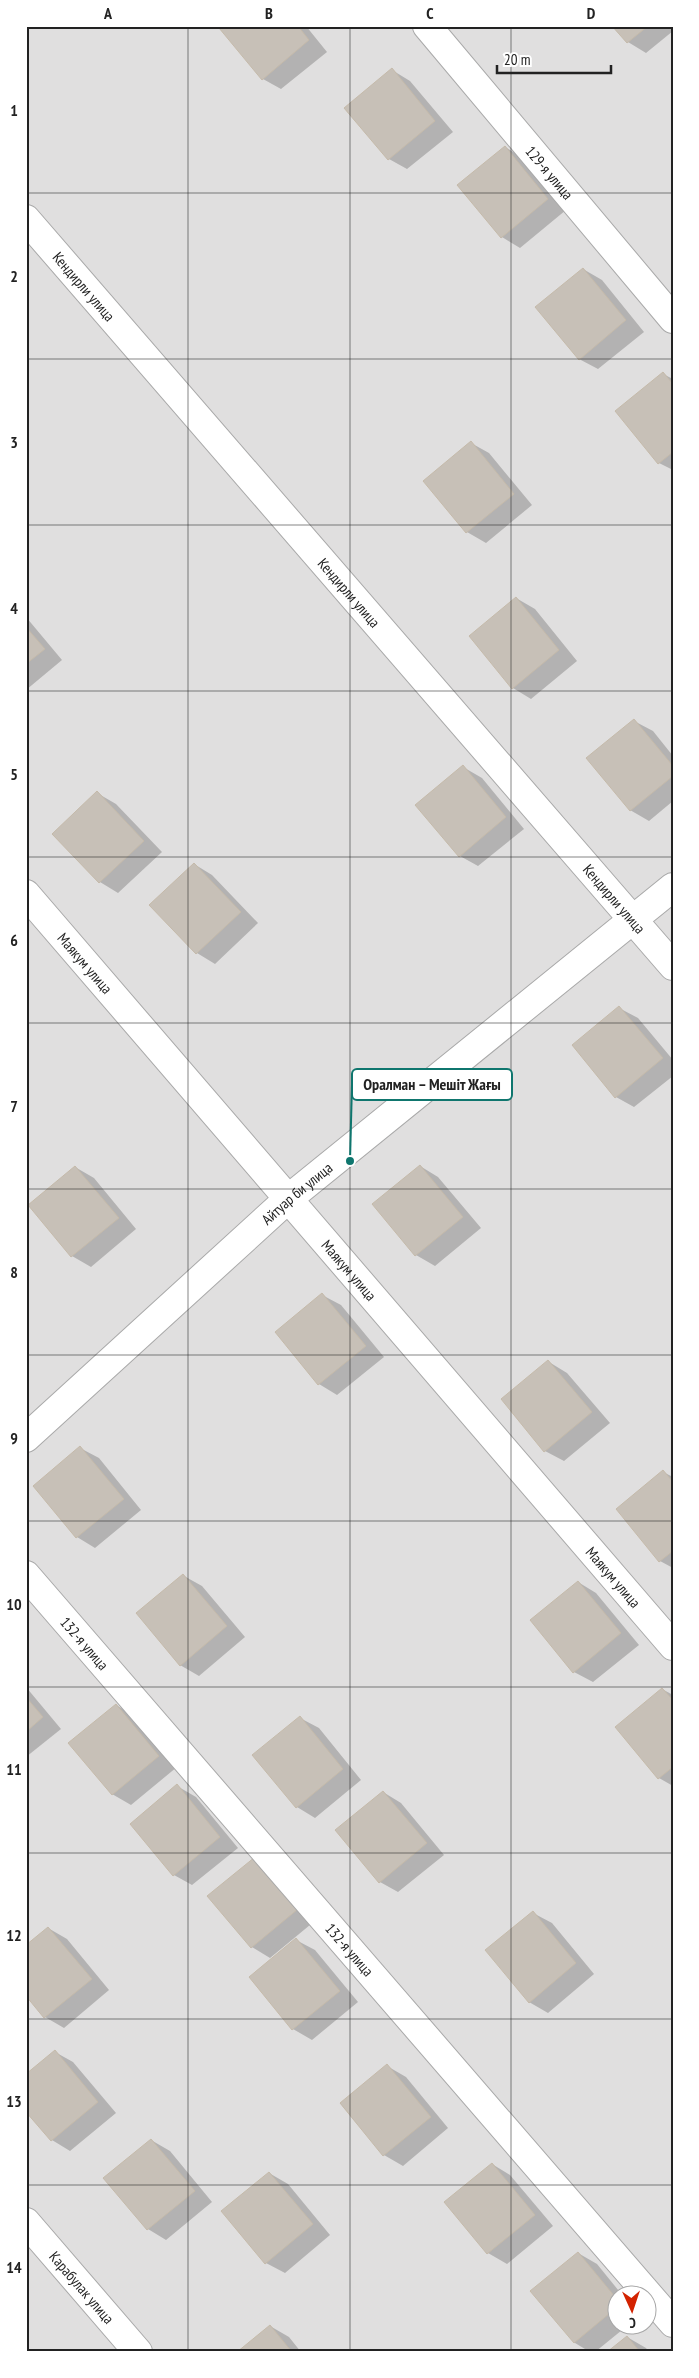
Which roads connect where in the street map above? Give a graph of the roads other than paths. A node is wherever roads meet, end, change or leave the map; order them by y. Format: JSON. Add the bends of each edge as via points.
{"nodes":[{"id":1,"x":427,"y":26,"type":"edge"},
{"id":2,"x":26,"y":218,"type":"edge"},
{"id":3,"x":673,"y":319,"type":"edge"},
{"id":4,"x":673,"y":887,"type":"edge"},
{"id":5,"x":26,"y":894,"type":"edge"},
{"id":6,"x":634,"y":920,"type":"junction"},
{"id":7,"x":673,"y":966,"type":"edge"},
{"id":8,"x":288,"y":1199,"type":"junction"},
{"id":9,"x":26,"y":1438,"type":"edge"},
{"id":10,"x":26,"y":1575,"type":"edge"},
{"id":11,"x":673,"y":1646,"type":"edge"},
{"id":12,"x":26,"y":2222,"type":"edge"},
{"id":13,"x":673,"y":2323,"type":"edge"},
{"id":14,"x":138,"y":2352,"type":"edge"}],
"edges":[{"from":1,"to":3,"type":"street","name":"129-я улица"},
{"from":2,"to":6,"type":"street","name":"Кендирли улица"},
{"from":4,"to":6,"type":"street","name":"Айтуар би улица"},
{"from":5,"to":8,"type":"street","name":"Маякум улица"},
{"from":6,"to":7,"type":"street","name":"Кендирли улица"},
{"from":6,"to":8,"type":"street","name":"Айтуар би улица"},
{"from":8,"to":9,"type":"street","name":"Айтуар би улица"},
{"from":8,"to":11,"type":"street","name":"Маякум улица"},
{"from":10,"to":13,"type":"street","name":"132-я улица"},
{"from":12,"to":14,"type":"street","name":"Карабулак улица"}]}
